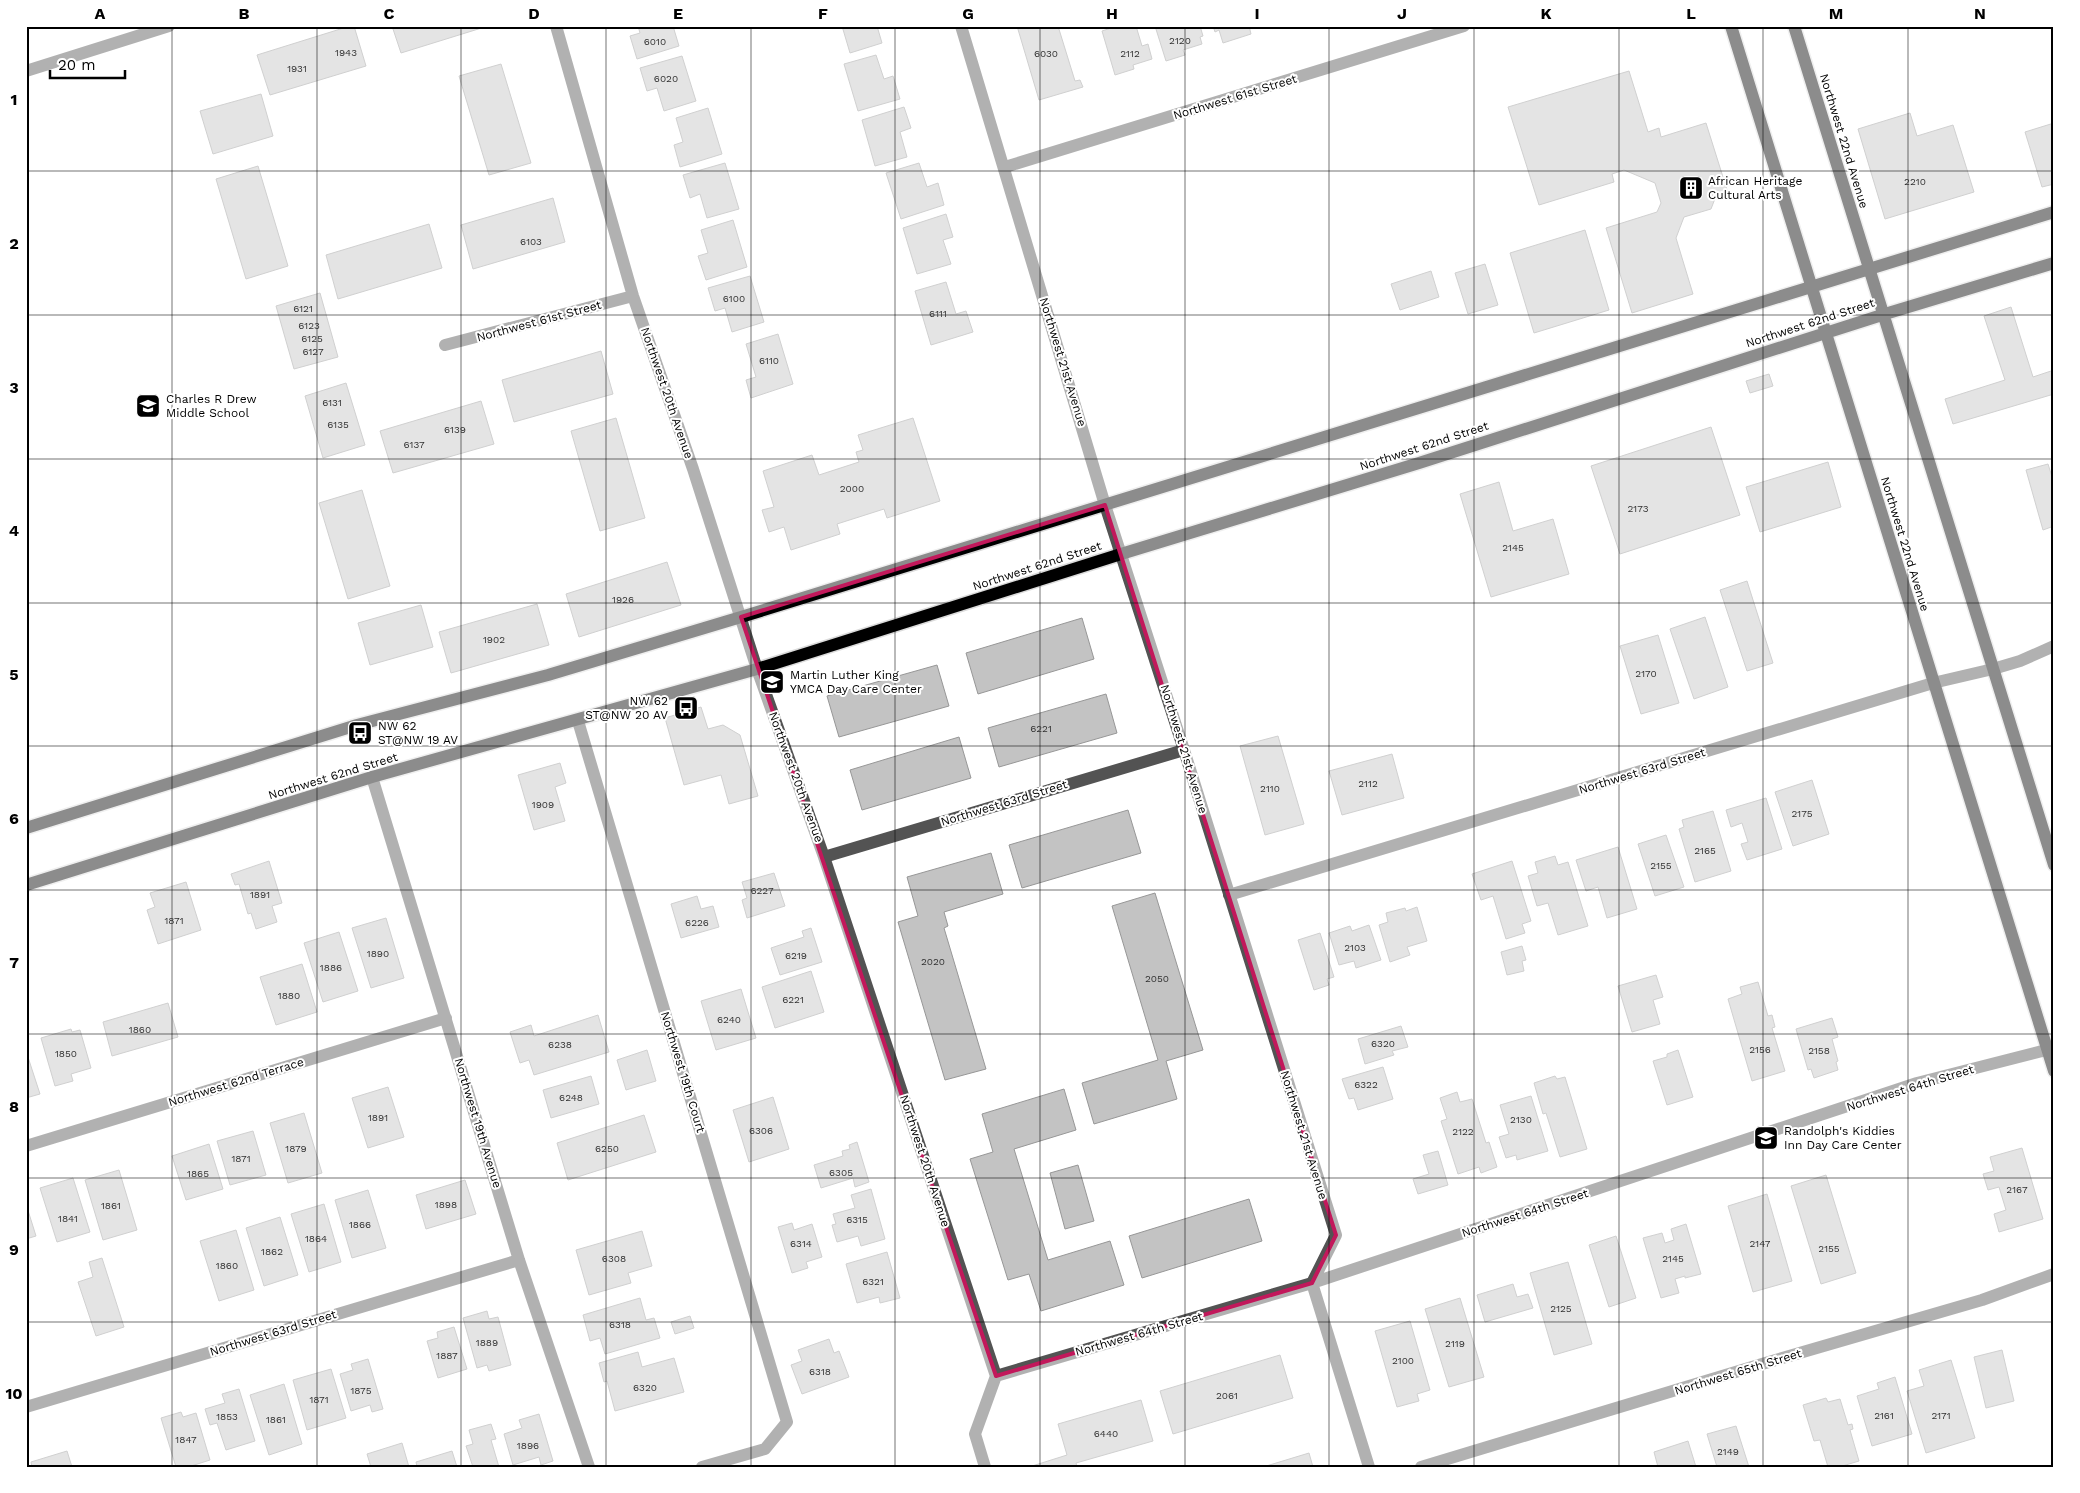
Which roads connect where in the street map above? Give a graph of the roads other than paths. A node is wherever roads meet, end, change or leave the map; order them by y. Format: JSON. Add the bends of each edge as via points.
{"nodes":[{"id":1,"x":169,"y":26,"type":"edge"},
{"id":2,"x":556,"y":26,"type":"edge"},
{"id":3,"x":961,"y":26,"type":"edge"},
{"id":4,"x":1464,"y":26,"type":"edge"},
{"id":5,"x":1731,"y":26,"type":"edge"},
{"id":6,"x":1794,"y":26,"type":"edge"},
{"id":7,"x":148,"y":29,"type":"edge"},
{"id":8,"x":26,"y":71,"type":"edge"},
{"id":9,"x":1005,"y":167,"type":"junction"},
{"id":10,"x":2054,"y":212,"type":"edge"},
{"id":11,"x":2054,"y":263,"type":"edge"},
{"id":12,"x":1870,"y":268,"type":"junction"},
{"id":13,"x":1810,"y":287,"type":"junction"},
{"id":14,"x":633,"y":296,"type":"junction"},
{"id":15,"x":1885,"y":314,"type":"junction"},
{"id":16,"x":1826,"y":333,"type":"junction"},
{"id":17,"x":445,"y":345,"type":"dead end"},
{"id":18,"x":1105,"y":505,"type":"junction"},
{"id":19,"x":1121,"y":554,"type":"junction"},
{"id":20,"x":741,"y":617,"type":"junction"},
{"id":21,"x":2054,"y":646,"type":"edge"},
{"id":22,"x":757,"y":670,"type":"junction"},
{"id":23,"x":1993,"y":670,"type":"junction"},
{"id":24,"x":1933,"y":683,"type":"junction"},
{"id":25,"x":578,"y":721,"type":"junction"},
{"id":26,"x":1184,"y":750,"type":"junction"},
{"id":27,"x":372,"y":777,"type":"junction"},
{"id":28,"x":26,"y":828,"type":"edge"},
{"id":29,"x":824,"y":856,"type":"junction"},
{"id":30,"x":2054,"y":865,"type":"edge"},
{"id":31,"x":26,"y":885,"type":"edge"},
{"id":32,"x":1229,"y":895,"type":"junction"},
{"id":33,"x":446,"y":1018,"type":"junction"},
{"id":34,"x":2050,"y":1048,"type":"edge"},
{"id":35,"x":2054,"y":1070,"type":"edge"},
{"id":36,"x":26,"y":1146,"type":"edge"},
{"id":37,"x":519,"y":1260,"type":"junction"},
{"id":38,"x":2054,"y":1274,"type":"edge"},
{"id":39,"x":1312,"y":1283,"type":"junction"},
{"id":40,"x":996,"y":1376,"type":"junction"},
{"id":41,"x":26,"y":1407,"type":"edge"},
{"id":42,"x":589,"y":1467,"type":"edge"},
{"id":43,"x":702,"y":1467,"type":"edge"},
{"id":44,"x":985,"y":1467,"type":"edge"},
{"id":45,"x":1369,"y":1467,"type":"edge"},
{"id":46,"x":1421,"y":1467,"type":"edge"}],
"edges":[{"from":1,"to":7,"type":"street"},
{"from":2,"to":14,"type":"street","name":"Northwest 20th Avenue"},
{"from":3,"to":9,"type":"street","name":"Northwest 21st Avenue"},
{"from":4,"to":9,"type":"street","name":"Northwest 61st Street"},
{"from":5,"to":13,"type":"main road","name":"Northwest 22nd Avenue"},
{"from":6,"to":12,"type":"main road","name":"Northwest 22nd Avenue"},
{"from":7,"to":8,"type":"street"},
{"from":9,"to":18,"type":"street","name":"Northwest 21st Avenue"},
{"from":10,"to":12,"type":"main road"},
{"from":11,"to":15,"type":"main road","name":"Northwest 62nd Street"},
{"from":12,"to":13,"type":"main road"},
{"from":12,"to":15,"type":"main road","name":"Northwest 22nd Avenue"},
{"from":13,"to":16,"type":"main road","name":"Northwest 22nd Avenue"},
{"from":13,"to":18,"type":"main road"},
{"from":14,"to":17,"type":"street","name":"Northwest 61st Street"},
{"from":14,"to":20,"type":"street","name":"Northwest 20th Avenue"},
{"from":15,"to":16,"type":"main road","name":"Northwest 62nd Street"},
{"from":15,"to":23,"type":"main road","name":"Northwest 22nd Avenue"},
{"from":16,"to":19,"type":"main road","name":"Northwest 62nd Street"},
{"from":16,"to":24,"type":"main road","name":"Northwest 22nd Avenue"},
{"from":18,"to":19,"type":"street","name":"Northwest 21st Avenue"},
{"from":18,"to":20,"type":"main road"},
{"from":19,"to":22,"type":"main road","name":"Northwest 62nd Street"},
{"from":19,"to":26,"type":"street","name":"Northwest 21st Avenue"},
{"from":20,"to":22,"type":"street","name":"Northwest 20th Avenue"},
{"from":20,"to":28,"type":"main road","via":[[548,675],[357,725]]},
{"from":21,"to":23,"type":"street","name":"Northwest 63rd Street"},
{"from":22,"to":25,"type":"main road","name":"Northwest 62nd Street"},
{"from":22,"to":29,"type":"street","name":"Northwest 20th Avenue"},
{"from":23,"to":24,"type":"street","name":"Northwest 63rd Street"},
{"from":23,"to":30,"type":"main road","name":"Northwest 22nd Avenue"},
{"from":24,"to":32,"type":"street","name":"Northwest 63rd Street"},
{"from":24,"to":34,"type":"main road","name":"Northwest 22nd Avenue"},
{"from":25,"to":27,"type":"main road","name":"Northwest 62nd Street"},
{"from":25,"to":43,"type":"street","name":"Northwest 19th Court","via":[[788,1422],[764,1449]]},
{"from":26,"to":29,"type":"street","name":"Northwest 63rd Street"},
{"from":26,"to":32,"type":"street","name":"Northwest 21st Avenue"},
{"from":27,"to":31,"type":"main road","name":"Northwest 62nd Street"},
{"from":27,"to":33,"type":"street","name":"Northwest 19th Avenue"},
{"from":29,"to":40,"type":"street","name":"Northwest 20th Avenue"},
{"from":32,"to":39,"type":"street","name":"Northwest 21st Avenue","via":[[1336,1235]]},
{"from":33,"to":36,"type":"street","name":"Northwest 62nd Terrace"},
{"from":33,"to":37,"type":"street","name":"Northwest 19th Avenue"},
{"from":34,"to":35,"type":"main road","name":"Northwest 22nd Avenue"},
{"from":34,"to":39,"type":"street","name":"Northwest 64th Street","via":[[1917,1083]]},
{"from":37,"to":41,"type":"street","name":"Northwest 63rd Street"},
{"from":37,"to":42,"type":"street","name":"Northwest 19th Avenue"},
{"from":38,"to":46,"type":"street","name":"Northwest 65th Street","via":[[1982,1300]]},
{"from":39,"to":40,"type":"street","name":"Northwest 64th Street"},
{"from":39,"to":45,"type":"street"},
{"from":40,"to":44,"type":"street","via":[[975,1434]]}]}
